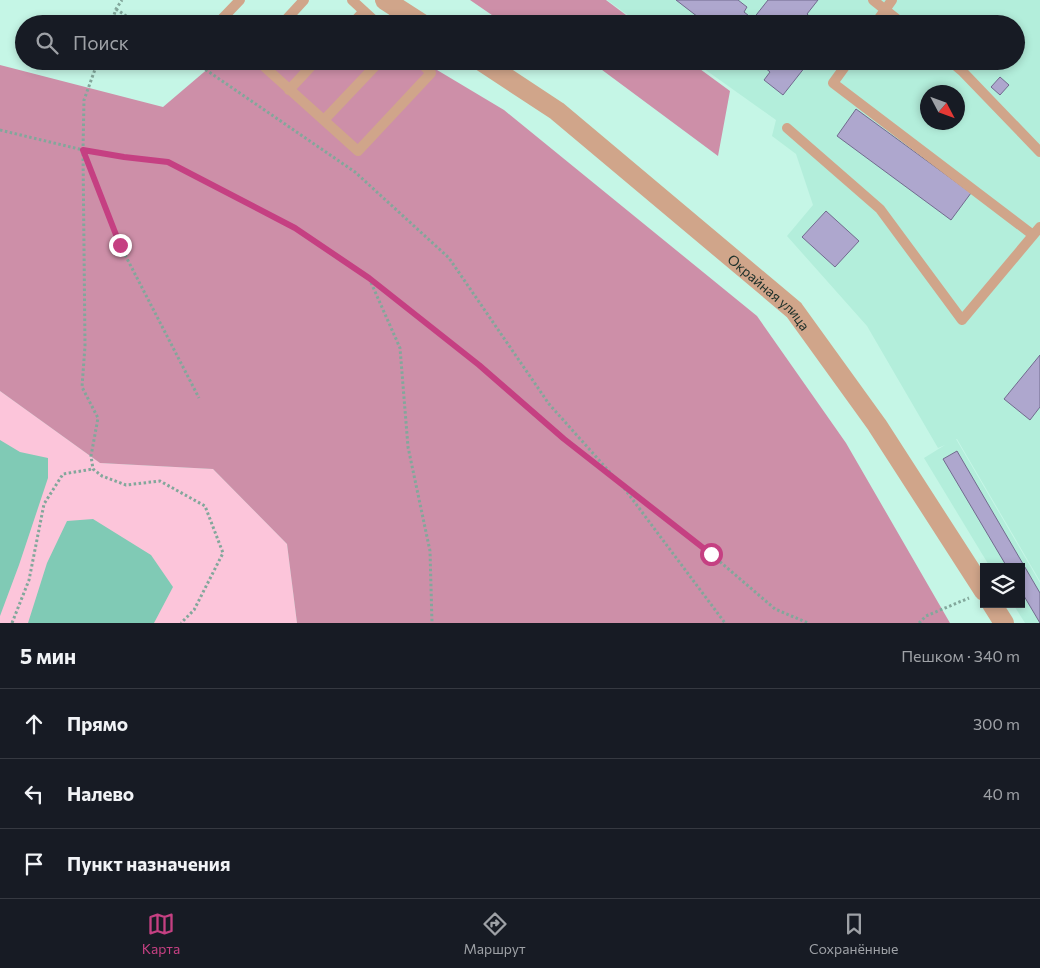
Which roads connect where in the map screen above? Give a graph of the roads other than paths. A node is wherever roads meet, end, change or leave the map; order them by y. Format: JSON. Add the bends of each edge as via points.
{"nodes":[{"id":1,"x":240,"y":0,"type":"edge"},
{"id":2,"x":304,"y":0,"type":"edge"},
{"id":3,"x":352,"y":0,"type":"edge"},
{"id":4,"x":385,"y":0,"type":"edge"},
{"id":5,"x":873,"y":0,"type":"edge"},
{"id":6,"x":892,"y":0,"type":"edge"},
{"id":7,"x":885,"y":10,"type":"junction"},
{"id":8,"x":364,"y":11,"type":"junction"},
{"id":9,"x":226,"y":15,"type":"edge"},
{"id":10,"x":290,"y":15,"type":"edge"},
{"id":11,"x":360,"y":15,"type":"edge"},
{"id":12,"x":368,"y":15,"type":"edge"},
{"id":13,"x":408,"y":15,"type":"edge"},
{"id":14,"x":881,"y":15,"type":"edge"},
{"id":15,"x":891,"y":15,"type":"edge"},
{"id":16,"x":268,"y":70,"type":"edge"},
{"id":17,"x":308,"y":70,"type":"edge"},
{"id":18,"x":371,"y":70,"type":"edge"},
{"id":19,"x":428,"y":70,"type":"edge"},
{"id":20,"x":495,"y":70,"type":"edge"},
{"id":21,"x":843,"y":70,"type":"edge"},
{"id":22,"x":961,"y":70,"type":"edge"},
{"id":23,"x":289,"y":90,"type":"junction"},
{"id":24,"x":324,"y":120,"type":"junction"},
{"id":25,"x":787,"y":128,"type":"dead end"},
{"id":26,"x":1040,"y":152,"type":"edge"},
{"id":27,"x":1040,"y":227,"type":"edge"},
{"id":28,"x":1033,"y":236,"type":"junction"},
{"id":29,"x":980,"y":591,"type":"edge"},
{"id":30,"x":992,"y":608,"type":"edge"},
{"id":31,"x":1004,"y":623,"type":"edge"}],
"edges":[{"from":1,"to":9,"type":"lane"},
{"from":2,"to":10,"type":"lane"},
{"from":3,"to":8,"type":"lane"},
{"from":4,"to":13,"type":"street"},
{"from":5,"to":7,"type":"lane"},
{"from":6,"to":7,"type":"lane"},
{"from":7,"to":14,"type":"lane"},
{"from":7,"to":15,"type":"lane"},
{"from":8,"to":11,"type":"lane"},
{"from":8,"to":12,"type":"lane"},
{"from":16,"to":23,"type":"lane"},
{"from":17,"to":23,"type":"lane"},
{"from":18,"to":24,"type":"lane"},
{"from":19,"to":24,"type":"lane","via":[[431,73],[358,151]]},
{"from":20,"to":29,"type":"street","name":"Окрайная улица","via":[[557,111],[794,310],[877,425]]},
{"from":21,"to":28,"type":"lane","via":[[834,84]]},
{"from":22,"to":26,"type":"lane"},
{"from":23,"to":24,"type":"lane"},
{"from":25,"to":28,"type":"lane","via":[[880,209],[962,320]]},
{"from":27,"to":28,"type":"lane"},
{"from":30,"to":31,"type":"street","name":"Окрайная улица"}]}
